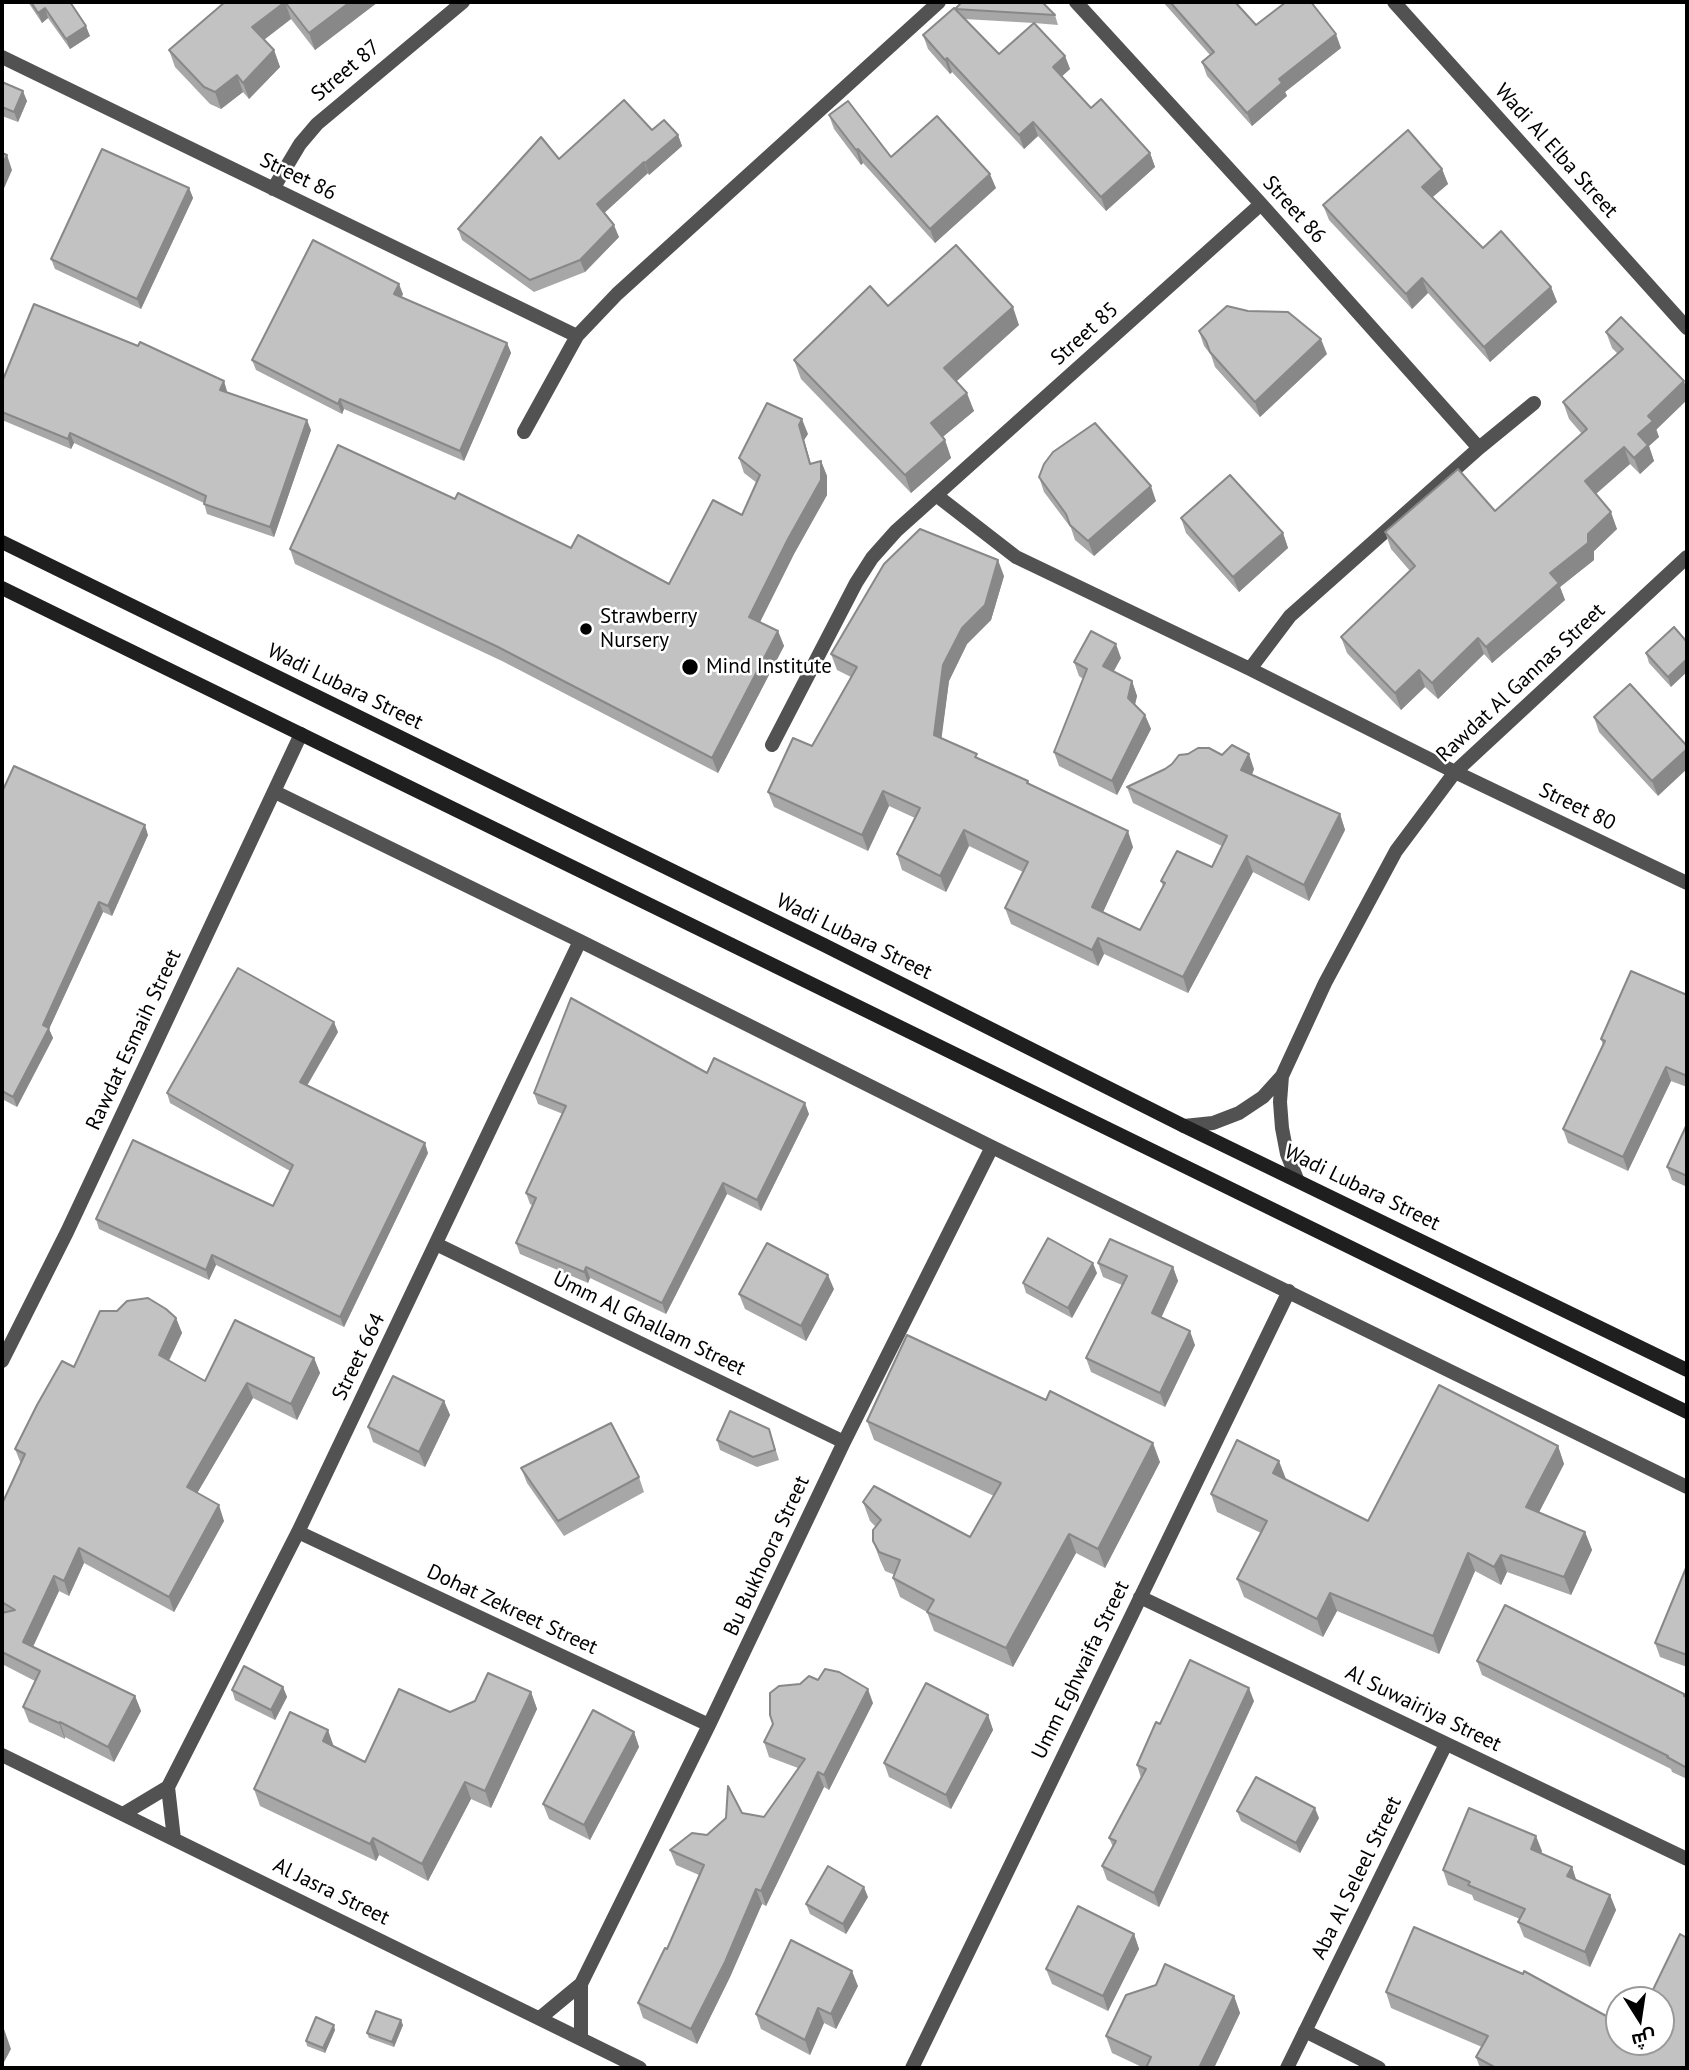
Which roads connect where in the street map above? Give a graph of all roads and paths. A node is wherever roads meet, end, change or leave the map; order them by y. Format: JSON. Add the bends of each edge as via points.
{"nodes":[{"id":1,"x":463,"y":2,"type":"edge"},
{"id":2,"x":939,"y":2,"type":"edge"},
{"id":3,"x":1076,"y":2,"type":"edge"},
{"id":4,"x":1394,"y":2,"type":"edge"},
{"id":5,"x":2,"y":57,"type":"edge"},
{"id":6,"x":273,"y":188,"type":"junction"},
{"id":7,"x":1261,"y":204,"type":"junction"},
{"id":8,"x":1687,"y":328,"type":"edge"},
{"id":9,"x":577,"y":336,"type":"junction"},
{"id":10,"x":1534,"y":403,"type":"dead end"},
{"id":11,"x":524,"y":432,"type":"dead end"},
{"id":12,"x":1479,"y":448,"type":"junction"},
{"id":13,"x":936,"y":495,"type":"junction"},
{"id":14,"x":2,"y":542,"type":"edge"},
{"id":15,"x":1687,"y":557,"type":"edge"},
{"id":16,"x":2,"y":588,"type":"edge"},
{"id":17,"x":1250,"y":669,"type":"junction"},
{"id":18,"x":301,"y":734,"type":"junction"},
{"id":19,"x":772,"y":745,"type":"dead end"},
{"id":20,"x":1455,"y":772,"type":"junction"},
{"id":21,"x":275,"y":792,"type":"junction"},
{"id":22,"x":1685,"y":879,"type":"edge"},
{"id":23,"x":580,"y":941,"type":"junction"},
{"id":24,"x":1282,"y":1076,"type":"junction"},
{"id":25,"x":1184,"y":1126,"type":"junction"},
{"id":26,"x":992,"y":1147,"type":"junction"},
{"id":27,"x":1297,"y":1179,"type":"junction"},
{"id":28,"x":436,"y":1244,"type":"junction"},
{"id":29,"x":1289,"y":1291,"type":"junction"},
{"id":30,"x":2,"y":1361,"type":"edge"},
{"id":31,"x":1687,"y":1370,"type":"edge"},
{"id":32,"x":1687,"y":1412,"type":"edge"},
{"id":33,"x":844,"y":1442,"type":"junction"},
{"id":34,"x":1687,"y":1487,"type":"edge"},
{"id":35,"x":298,"y":1532,"type":"junction"},
{"id":36,"x":1140,"y":1597,"type":"junction"},
{"id":37,"x":709,"y":1725,"type":"junction"},
{"id":38,"x":1446,"y":1744,"type":"junction"},
{"id":39,"x":2,"y":1755,"type":"edge"},
{"id":40,"x":168,"y":1787,"type":"junction"},
{"id":41,"x":122,"y":1814,"type":"junction"},
{"id":42,"x":174,"y":1839,"type":"junction"},
{"id":43,"x":1687,"y":1859,"type":"edge"},
{"id":44,"x":581,"y":1984,"type":"junction"},
{"id":45,"x":540,"y":2018,"type":"junction"},
{"id":46,"x":1305,"y":2031,"type":"junction"},
{"id":47,"x":581,"y":2039,"type":"junction"},
{"id":48,"x":640,"y":2068,"type":"edge"},
{"id":49,"x":912,"y":2068,"type":"edge"},
{"id":50,"x":1287,"y":2068,"type":"edge"},
{"id":51,"x":1379,"y":2068,"type":"edge"}],
"edges":[{"from":1,"to":6,"type":"street","name":"Street 87","via":[[317,124]]},
{"from":2,"to":9,"type":"street","via":[[627,285]]},
{"from":3,"to":7,"type":"street","name":"Street 86"},
{"from":4,"to":8,"type":"street","name":"Wadi Al Elba Street"},
{"from":5,"to":6,"type":"street","name":"Street 86"},
{"from":6,"to":9,"type":"street","name":"Street 86"},
{"from":7,"to":12,"type":"street","name":"Street 86"},
{"from":7,"to":13,"type":"street","name":"Street 85"},
{"from":9,"to":11,"type":"street"},
{"from":10,"to":12,"type":"street"},
{"from":12,"to":17,"type":"street","via":[[1290,616]]},
{"from":13,"to":17,"type":"street","via":[[1016,557]]},
{"from":13,"to":19,"type":"street","name":"Street 85","via":[[872,558]]},
{"from":14,"to":25,"type":"street","name":"Wadi Lubara Street"},
{"from":15,"to":20,"type":"street","name":"Rawdat Al Gannas Street"},
{"from":16,"to":18,"type":"street"},
{"from":17,"to":20,"type":"street"},
{"from":18,"to":21,"type":"street","name":"Rawdat Esmaih Street"},
{"from":18,"to":32,"type":"street"},
{"from":20,"to":22,"type":"street","name":"Street 80"},
{"from":20,"to":24,"type":"street","name":"Rawdat Al Gannas Street","via":[[1389,863]]},
{"from":21,"to":23,"type":"street"},
{"from":21,"to":30,"type":"street","name":"Rawdat Esmaih Street"},
{"from":23,"to":26,"type":"street"},
{"from":23,"to":28,"type":"street","name":"Street 664"},
{"from":24,"to":25,"type":"street","name":"Rawdat Al Gannas Street","via":[[1263,1097],[1239,1112]]},
{"from":24,"to":27,"type":"street","name":"Rawdat Al Gannas Street","via":[[1282,1128]]},
{"from":25,"to":27,"type":"street","name":"Wadi Lubara Street"},
{"from":26,"to":29,"type":"street"},
{"from":26,"to":33,"type":"street","name":"Bu Bukhoora Street"},
{"from":27,"to":31,"type":"street","name":"Wadi Lubara Street"},
{"from":28,"to":33,"type":"street","name":"Umm Al Ghallam Street"},
{"from":28,"to":35,"type":"street","name":"Street 664"},
{"from":29,"to":34,"type":"street"},
{"from":29,"to":36,"type":"street","name":"Umm Eghwaifa Street"},
{"from":33,"to":37,"type":"street","name":"Bu Bukhoora Street"},
{"from":35,"to":37,"type":"street","name":"Dohat Zekreet Street"},
{"from":35,"to":40,"type":"street","name":"Street 664"},
{"from":36,"to":38,"type":"street","name":"Al Suwairiya Street"},
{"from":36,"to":49,"type":"street","name":"Umm Eghwaifa Street"},
{"from":37,"to":44,"type":"street","name":"Bu Bukhoora Street"},
{"from":38,"to":43,"type":"street","name":"Al Suwairiya Street"},
{"from":38,"to":46,"type":"street","name":"Aba Al Seleel Street"},
{"from":39,"to":41,"type":"street","name":"Al Jasra Street"},
{"from":40,"to":41,"type":"street"},
{"from":40,"to":42,"type":"street"},
{"from":41,"to":42,"type":"street","name":"Al Jasra Street"},
{"from":42,"to":45,"type":"street","name":"Al Jasra Street"},
{"from":44,"to":45,"type":"street","name":"Bu Bukhoora Street"},
{"from":44,"to":47,"type":"street","name":"Bu Bukhoora Street"},
{"from":45,"to":47,"type":"street","name":"Al Jasra Street"},
{"from":46,"to":50,"type":"street","name":"Aba Al Seleel Street"},
{"from":46,"to":51,"type":"street"},
{"from":47,"to":48,"type":"street","name":"Al Jasra Street"}]}
